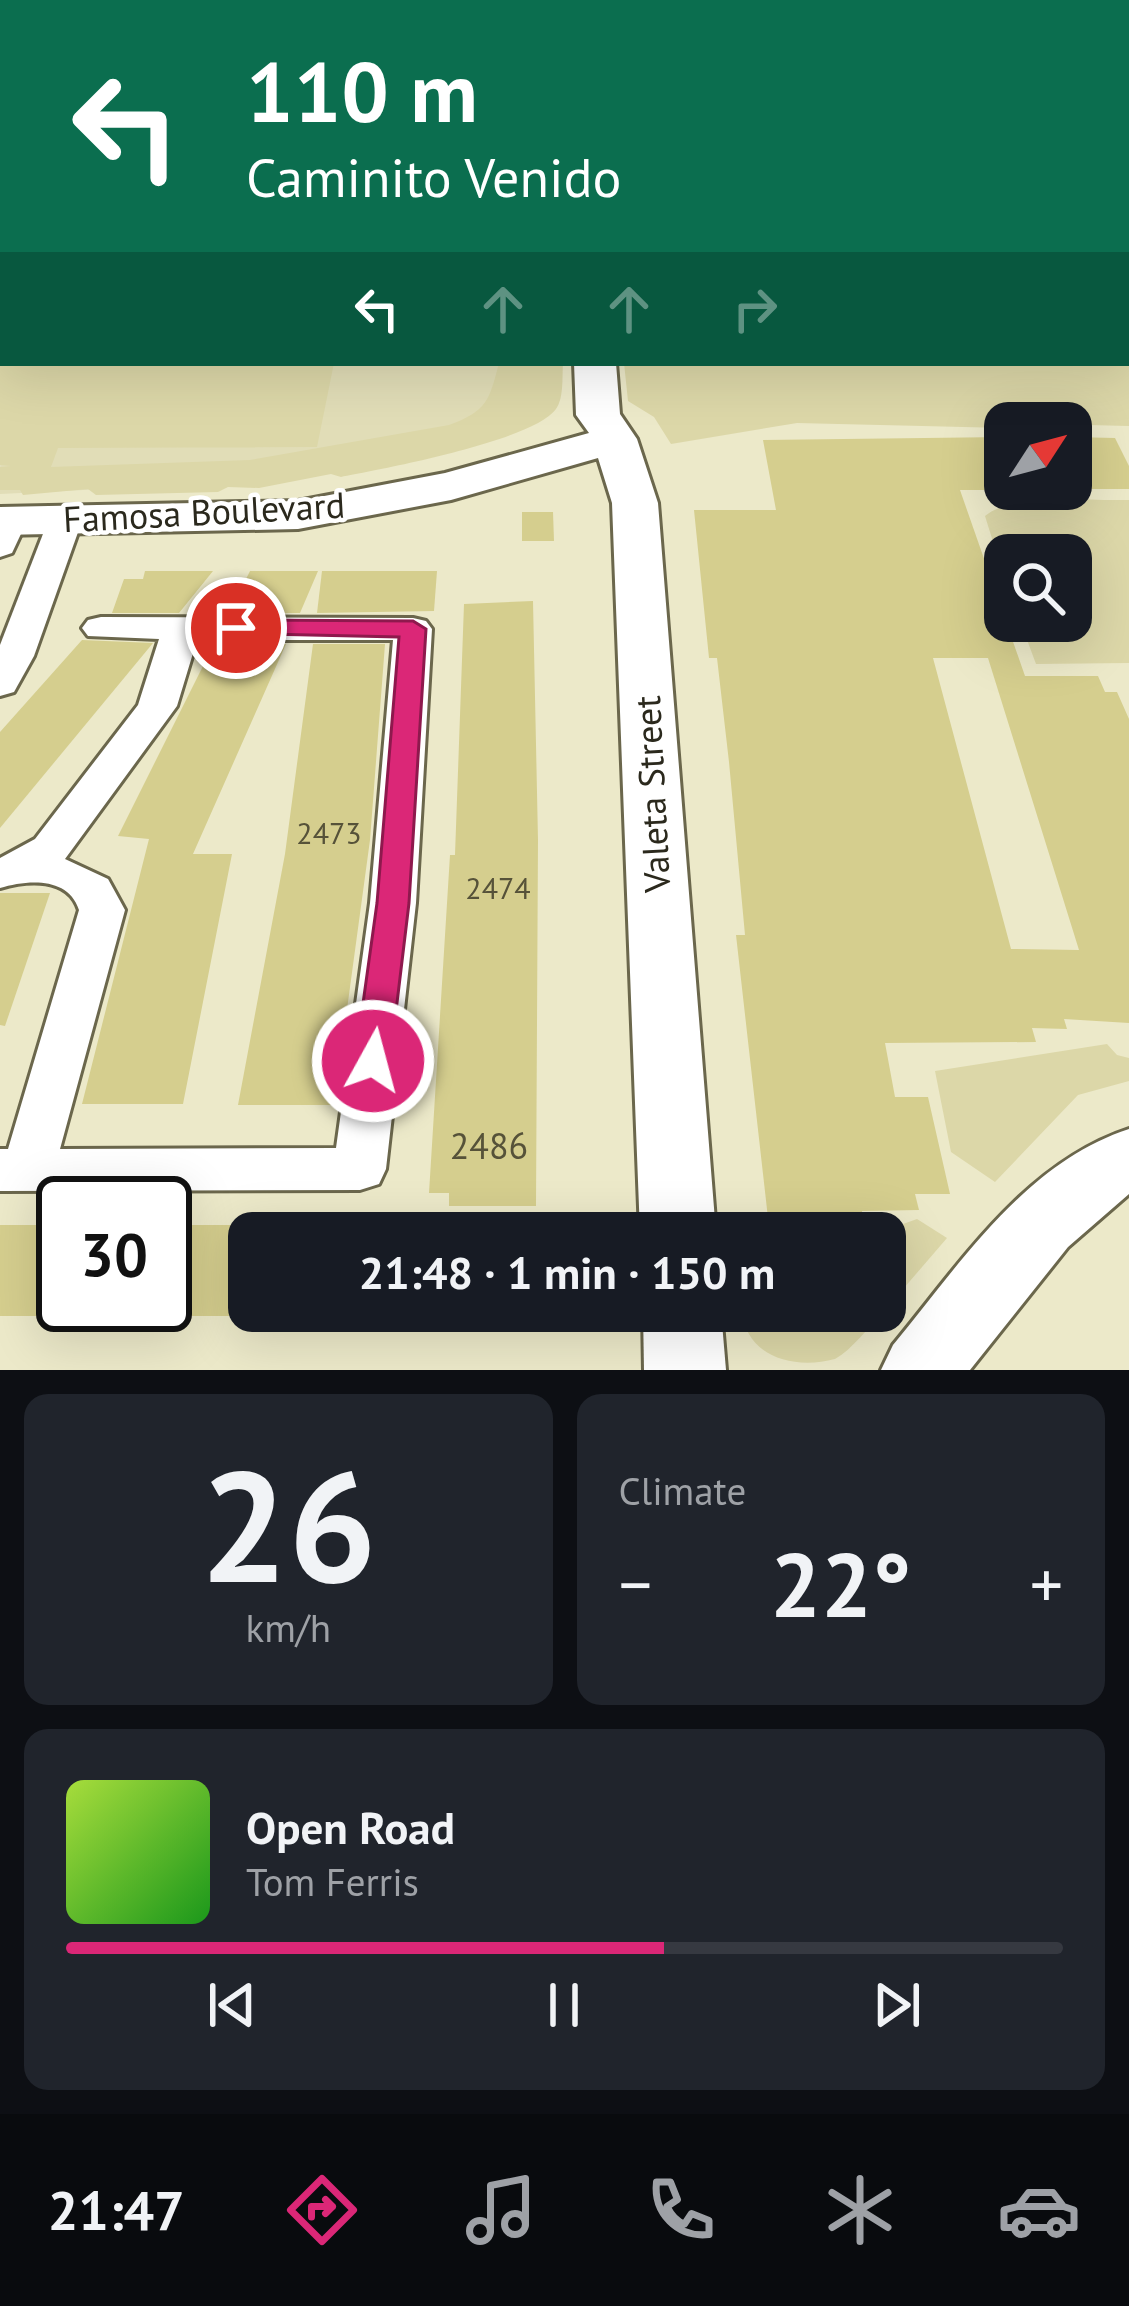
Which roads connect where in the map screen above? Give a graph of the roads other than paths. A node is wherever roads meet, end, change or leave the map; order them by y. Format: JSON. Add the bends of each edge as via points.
{"nodes":[{"id":1,"x":595,"y":366,"type":"edge"},
{"id":2,"x":615,"y":439,"type":"junction"},
{"id":3,"x":64,"y":521,"type":"junction"},
{"id":4,"x":3,"y":529,"type":"edge"},
{"id":5,"x":101,"y":628,"type":"dead end"},
{"id":6,"x":181,"y":629,"type":"junction"},
{"id":7,"x":0,"y":684,"type":"edge"},
{"id":8,"x":14,"y":868,"type":"edge"},
{"id":9,"x":1129,"y":1157,"type":"edge"},
{"id":10,"x":14,"y":1170,"type":"edge"},
{"id":11,"x":677,"y":1212,"type":"edge"},
{"id":12,"x":683,"y":1332,"type":"edge"},
{"id":13,"x":686,"y":1370,"type":"edge"},
{"id":14,"x":922,"y":1370,"type":"edge"}],
"edges":[{"from":1,"to":2,"type":"street","name":"Valeta Street","via":[[598,415]]},
{"from":2,"to":3,"type":"street","name":"Famosa Boulevard","via":[[451,486],[298,515]]},
{"from":2,"to":11,"type":"street","name":"Valeta Street","via":[[637,531]]},
{"from":3,"to":4,"type":"street","name":"Famosa Boulevard"},
{"from":3,"to":7,"type":"street"},
{"from":5,"to":6,"type":"street"},
{"from":6,"to":8,"type":"street","via":[[147,722],[50,849]]},
{"from":6,"to":10,"type":"street","via":[[413,629],[393,903],[360,1169]]},
{"from":8,"to":10,"type":"street","via":[[88,884],[101,910]]},
{"from":9,"to":14,"type":"street","via":[[1056,1209]]},
{"from":12,"to":13,"type":"street"}]}
